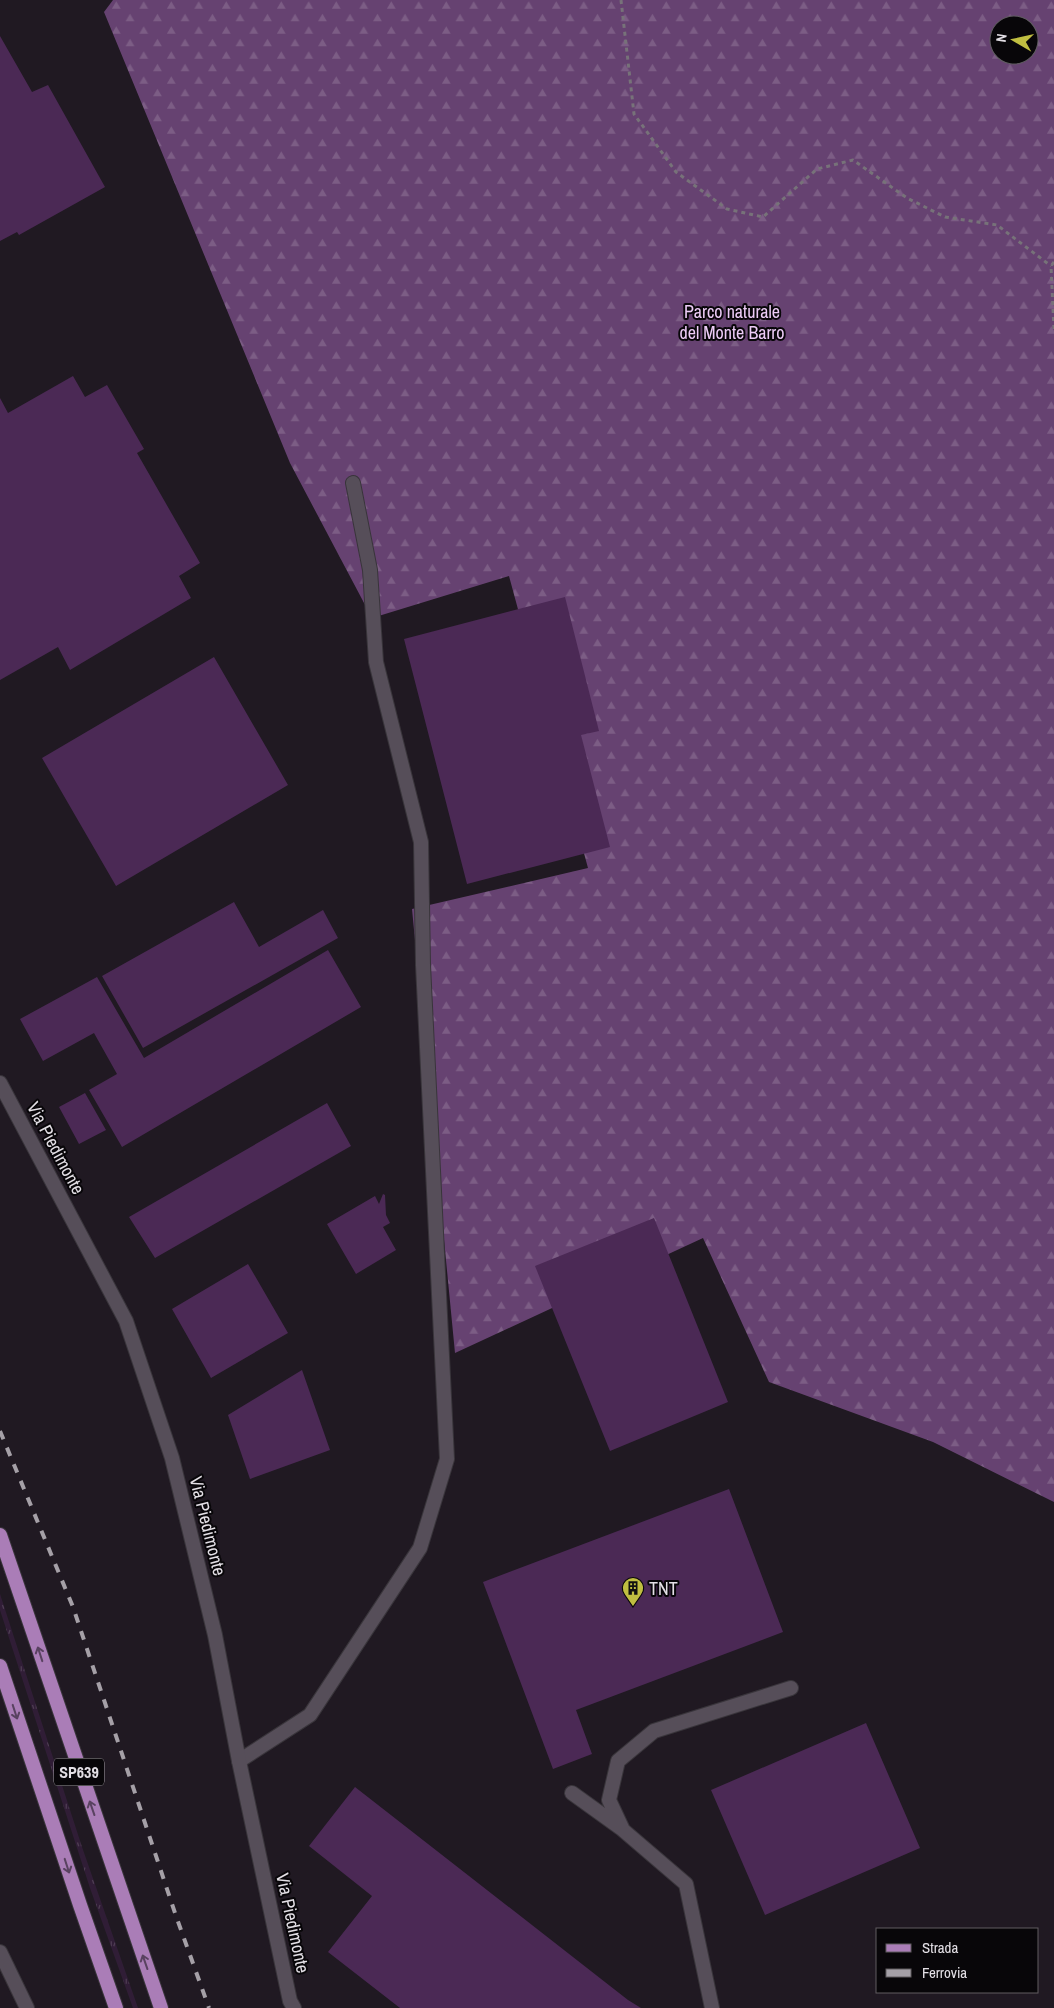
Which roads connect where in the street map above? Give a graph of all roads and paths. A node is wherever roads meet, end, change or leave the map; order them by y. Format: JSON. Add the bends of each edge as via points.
{"nodes":[{"id":1,"x":621,"y":0,"type":"edge"},
{"id":2,"x":1054,"y":262,"type":"edge"},
{"id":3,"x":1051,"y":266,"type":"junction"},
{"id":4,"x":1054,"y":330,"type":"edge"},
{"id":5,"x":353,"y":483,"type":"dead end"},
{"id":6,"x":0,"y":1083,"type":"edge"},
{"id":7,"x":0,"y":1535,"type":"edge"},
{"id":8,"x":0,"y":1666,"type":"edge"},
{"id":9,"x":791,"y":1688,"type":"dead end"},
{"id":10,"x":239,"y":1761,"type":"junction"},
{"id":11,"x":572,"y":1793,"type":"dead end"},
{"id":12,"x":623,"y":1830,"type":"junction"},
{"id":13,"x":0,"y":1952,"type":"edge"},
{"id":14,"x":27,"y":2008,"type":"edge"},
{"id":15,"x":116,"y":2008,"type":"edge"},
{"id":16,"x":161,"y":2008,"type":"edge"},
{"id":17,"x":294,"y":2008,"type":"edge"},
{"id":18,"x":712,"y":2008,"type":"edge"}],
"edges":[{"from":1,"to":3,"type":"path","via":[[634,114],[676,172],[727,209],[763,217],[817,169],[853,160],[907,198],[946,217],[997,225]]},
{"from":2,"to":3,"type":"path"},
{"from":3,"to":4,"type":"path"},
{"from":5,"to":10,"type":"street","via":[[370,570],[376,662],[421,842],[423,965],[447,1460],[420,1548],[310,1715]]},
{"from":6,"to":10,"type":"street","name":"Via Piedimonte","via":[[126,1321],[172,1458],[215,1635]]},
{"from":16,"to":7,"type":"main road","number":"SP639","one_way":true},
{"from":8,"to":15,"type":"main road","number":"SP639","one_way":true},
{"from":9,"to":12,"type":"street","via":[[654,1731],[618,1761],[609,1800]]},
{"from":10,"to":17,"type":"street","name":"Via Piedimonte"},
{"from":11,"to":12,"type":"street"},
{"from":12,"to":18,"type":"street","via":[[686,1884]]},
{"from":13,"to":14,"type":"street"}]}
